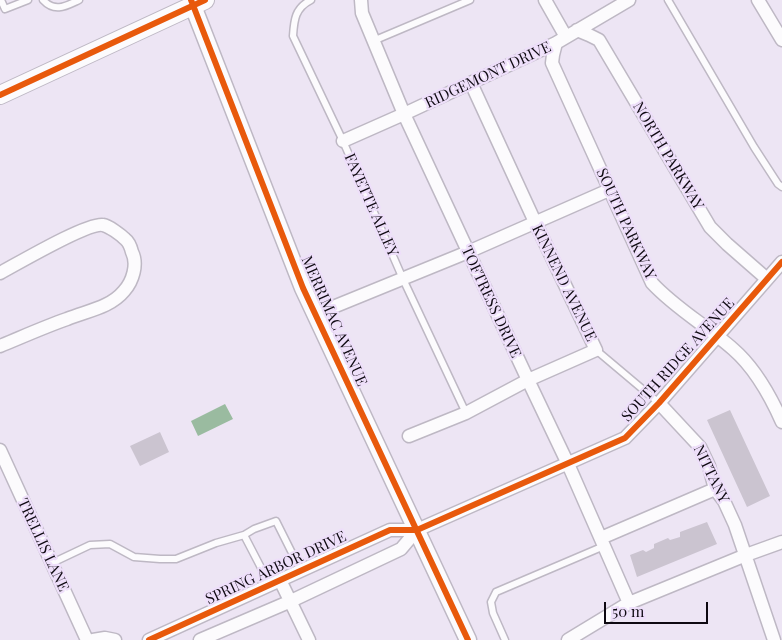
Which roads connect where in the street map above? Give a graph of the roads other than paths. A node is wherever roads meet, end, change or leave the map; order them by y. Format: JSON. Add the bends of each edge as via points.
{"nodes":[{"id":1,"x":1,"y":0,"type":"edge"},
{"id":2,"x":28,"y":0,"type":"edge"},
{"id":3,"x":43,"y":0,"type":"edge"},
{"id":4,"x":79,"y":0,"type":"edge"},
{"id":5,"x":311,"y":0,"type":"edge"},
{"id":6,"x":361,"y":0,"type":"edge"},
{"id":7,"x":470,"y":0,"type":"edge"},
{"id":8,"x":545,"y":0,"type":"edge"},
{"id":9,"x":630,"y":0,"type":"edge"},
{"id":10,"x":668,"y":0,"type":"edge"},
{"id":11,"x":758,"y":0,"type":"edge"},
{"id":12,"x":197,"y":2,"type":"edge"},
{"id":13,"x":566,"y":37,"type":"junction"},
{"id":14,"x":782,"y":40,"type":"edge"},
{"id":15,"x":373,"y":41,"type":"junction"},
{"id":16,"x":470,"y":83,"type":"junction"},
{"id":17,"x":0,"y":95,"type":"edge"},
{"id":18,"x":404,"y":114,"type":"junction"},
{"id":19,"x":343,"y":141,"type":"junction"},
{"id":20,"x":782,"y":187,"type":"edge"},
{"id":21,"x":609,"y":190,"type":"junction"},
{"id":22,"x":535,"y":222,"type":"junction"},
{"id":23,"x":468,"y":252,"type":"junction"},
{"id":24,"x":782,"y":262,"type":"edge"},
{"id":25,"x":0,"y":272,"type":"edge"},
{"id":26,"x":403,"y":279,"type":"junction"},
{"id":27,"x":767,"y":279,"type":"junction"},
{"id":28,"x":316,"y":314,"type":"junction"},
{"id":29,"x":717,"y":336,"type":"junction"},
{"id":30,"x":0,"y":346,"type":"edge"},
{"id":31,"x":596,"y":350,"type":"junction"},
{"id":32,"x":528,"y":380,"type":"junction"},
{"id":33,"x":659,"y":403,"type":"junction"},
{"id":34,"x":466,"y":413,"type":"junction"},
{"id":35,"x":782,"y":422,"type":"edge"},
{"id":36,"x":409,"y":436,"type":"dead end"},
{"id":37,"x":0,"y":450,"type":"edge"},
{"id":38,"x":568,"y":464,"type":"junction"},
{"id":39,"x":715,"y":489,"type":"junction"},
{"id":40,"x":417,"y":530,"type":"junction"},
{"id":41,"x":244,"y":535,"type":"junction"},
{"id":42,"x":603,"y":542,"type":"junction"},
{"id":43,"x":782,"y":542,"type":"edge"},
{"id":44,"x":746,"y":555,"type":"junction"},
{"id":45,"x":52,"y":563,"type":"junction"},
{"id":46,"x":301,"y":570,"type":"junction"},
{"id":47,"x":275,"y":583,"type":"junction"},
{"id":48,"x":291,"y":600,"type":"junction"},
{"id":49,"x":629,"y":602,"type":"junction"},
{"id":50,"x":87,"y":640,"type":"edge"},
{"id":51,"x":93,"y":640,"type":"edge"},
{"id":52,"x":115,"y":640,"type":"edge"},
{"id":53,"x":149,"y":640,"type":"edge"},
{"id":54,"x":200,"y":640,"type":"edge"},
{"id":55,"x":309,"y":640,"type":"edge"},
{"id":56,"x":468,"y":640,"type":"edge"},
{"id":57,"x":505,"y":640,"type":"edge"},
{"id":58,"x":568,"y":640,"type":"edge"},
{"id":59,"x":774,"y":640,"type":"edge"}],
"edges":[{"from":1,"to":2,"type":"lane","via":[[5,9]]},
{"from":3,"to":4,"type":"lane","via":[[48,6],[62,8]]},
{"from":5,"to":19,"type":"lane","name":"FAYETTE ALLEY","via":[[304,4],[294,20],[293,36]]},
{"from":6,"to":15,"type":"street","name":"TOFTRESS DRIVE","via":[[362,13]]},
{"from":7,"to":15,"type":"lane"},
{"from":8,"to":13,"type":"street"},
{"from":9,"to":13,"type":"street","name":"RIDGEMONT DRIVE"},
{"from":10,"to":20,"type":"lane","via":[[754,147]]},
{"from":11,"to":14,"type":"street"},
{"from":12,"to":17,"type":"main road"},
{"from":12,"to":28,"type":"street","name":"MERRIMAC AVENUE","via":[[303,288]]},
{"from":13,"to":16,"type":"street","name":"RIDGEMONT DRIVE"},
{"from":13,"to":21,"type":"street","name":"SOUTH PARKWAY","via":[[552,55],[552,63]]},
{"from":13,"to":27,"type":"street","name":"NORTH PARKWAY","via":[[589,34],[598,40],[710,227]]},
{"from":15,"to":18,"type":"street","name":"TOFTRESS DRIVE"},
{"from":16,"to":18,"type":"street","name":"RIDGEMONT DRIVE"},
{"from":16,"to":22,"type":"street","name":"KINNEND AVENUE"},
{"from":18,"to":19,"type":"street","name":"RIDGEMONT DRIVE"},
{"from":18,"to":23,"type":"street","name":"TOFTRESS DRIVE"},
{"from":19,"to":26,"type":"lane","name":"FAYETTE ALLEY"},
{"from":21,"to":22,"type":"street"},
{"from":21,"to":29,"type":"street","name":"SOUTH PARKWAY","via":[[652,283]]},
{"from":22,"to":23,"type":"street"},
{"from":22,"to":31,"type":"street","name":"KINNEND AVENUE"},
{"from":23,"to":26,"type":"street"},
{"from":23,"to":32,"type":"street","name":"TOFTRESS DRIVE"},
{"from":24,"to":27,"type":"street","name":"SOUTH RIDGE AVENUE"},
{"from":25,"to":30,"type":"street","via":[[68,236],[102,225],[127,240],[134,255],[132,278],[124,291],[108,304]]},
{"from":26,"to":28,"type":"street"},
{"from":26,"to":34,"type":"lane","name":"FAYETTE ALLEY"},
{"from":27,"to":29,"type":"street","name":"SOUTH RIDGE AVENUE"},
{"from":28,"to":40,"type":"street","name":"MERRIMAC AVENUE"},
{"from":29,"to":33,"type":"street","name":"SOUTH RIDGE AVENUE"},
{"from":29,"to":35,"type":"street","name":"SOUTH PARKWAY","via":[[750,366]]},
{"from":31,"to":32,"type":"street","name":"KINNEND AVENUE"},
{"from":31,"to":33,"type":"lane"},
{"from":32,"to":34,"type":"street","name":"KINNEND AVENUE"},
{"from":32,"to":38,"type":"street","name":"TOFTRESS DRIVE"},
{"from":33,"to":38,"type":"street","name":"SOUTH RIDGE AVENUE","via":[[625,438]]},
{"from":33,"to":39,"type":"street","name":"NITTANY","via":[[700,447]]},
{"from":34,"to":36,"type":"street","name":"KINNEND AVENUE"},
{"from":37,"to":45,"type":"street","name":"TRELLIS LANE"},
{"from":38,"to":40,"type":"street","name":"SOUTH RIDGE AVENUE"},
{"from":38,"to":42,"type":"street","name":"TOFTRESS DRIVE"},
{"from":39,"to":42,"type":"street"},
{"from":39,"to":44,"type":"street","name":"NITTANY","via":[[724,501]]},
{"from":40,"to":46,"type":"street","name":"SPRING ARBOR DRIVE","via":[[390,530]]},
{"from":40,"to":48,"type":"street","via":[[401,549]]},
{"from":40,"to":56,"type":"street","name":"MERRIMAC AVENUE"},
{"from":41,"to":45,"type":"lane","via":[[176,559],[134,556],[110,544],[90,545]]},
{"from":41,"to":46,"type":"lane","via":[[276,521]]},
{"from":41,"to":47,"type":"lane"},
{"from":42,"to":49,"type":"street","name":"TOFTRESS DRIVE"},
{"from":42,"to":57,"type":"lane","via":[[496,592],[491,602],[493,613]]},
{"from":43,"to":44,"type":"street"},
{"from":44,"to":49,"type":"street"},
{"from":44,"to":59,"type":"street","name":"NITTANY"},
{"from":45,"to":50,"type":"street","name":"TRELLIS LANE"},
{"from":46,"to":47,"type":"street","name":"SPRING ARBOR DRIVE"},
{"from":47,"to":48,"type":"street"},
{"from":47,"to":53,"type":"street","name":"SPRING ARBOR DRIVE"},
{"from":48,"to":54,"type":"street"},
{"from":48,"to":55,"type":"street"},
{"from":49,"to":58,"type":"street"},
{"from":51,"to":52,"type":"street"}]}
